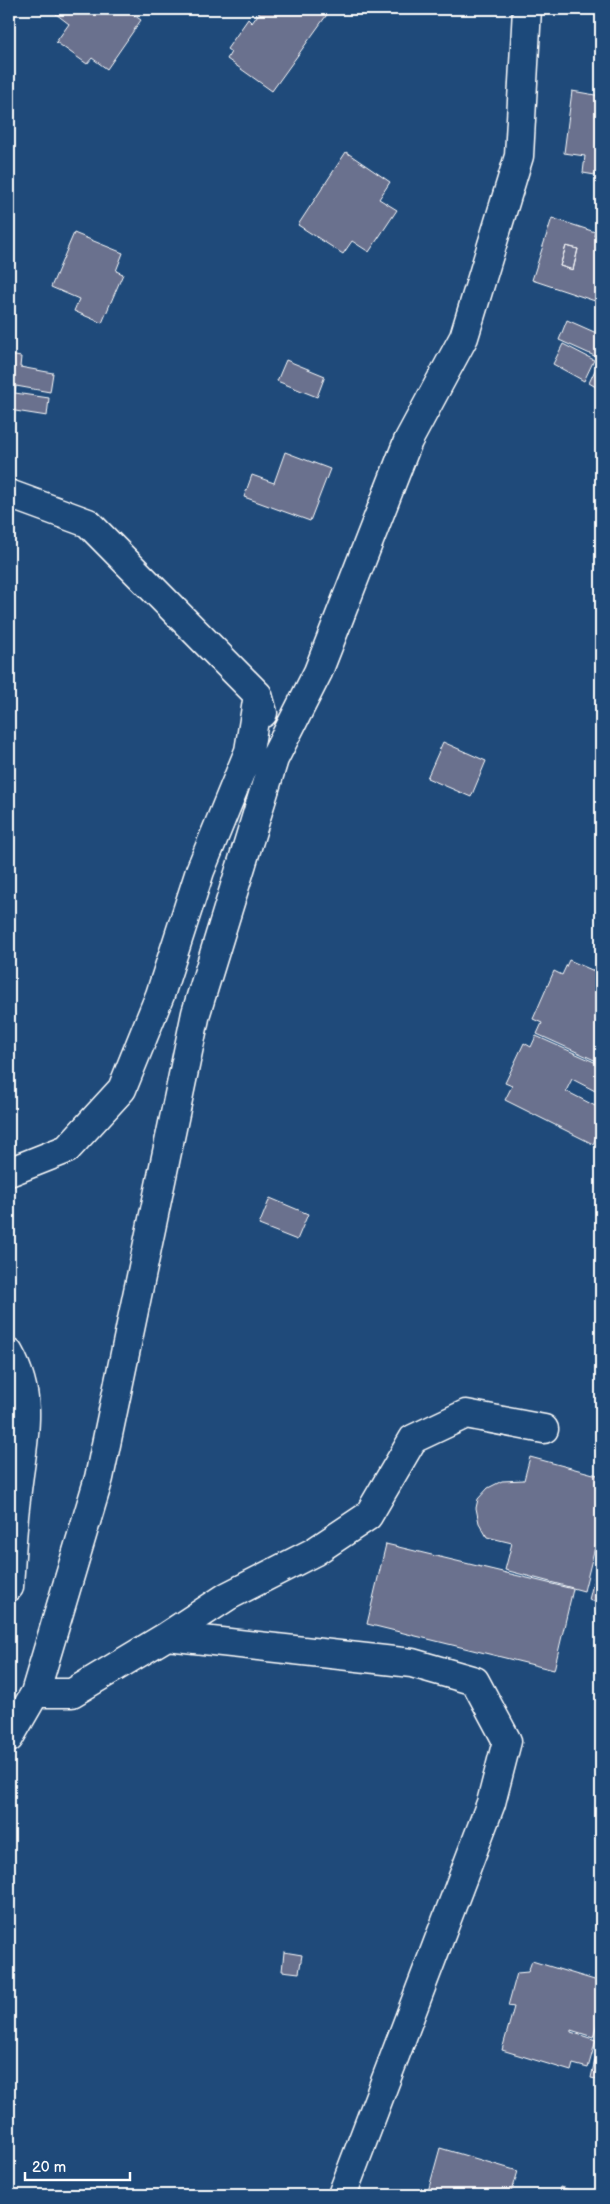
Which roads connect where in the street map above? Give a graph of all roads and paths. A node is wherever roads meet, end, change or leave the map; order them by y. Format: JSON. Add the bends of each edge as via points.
{"nodes":[{"id":1,"x":527,"y":9,"type":"edge"},
{"id":2,"x":9,"y":494,"type":"edge"},
{"id":3,"x":258,"y":695,"type":"junction"},
{"id":4,"x":274,"y":758,"type":"junction"},
{"id":5,"x":9,"y":1172,"type":"edge"},
{"id":6,"x":9,"y":1353,"type":"edge"},
{"id":7,"x":544,"y":1429,"type":"dead end"},
{"id":8,"x":9,"y":1587,"type":"edge"},
{"id":9,"x":167,"y":1636,"type":"junction"},
{"id":10,"x":35,"y":1693,"type":"junction"},
{"id":11,"x":9,"y":1738,"type":"edge"},
{"id":12,"x":342,"y":2195,"type":"edge"}],
"edges":[{"from":1,"to":4,"type":"street","via":[[519,156],[464,337],[408,442],[318,672]]},
{"from":2,"to":3,"type":"street","via":[[88,523]]},
{"from":3,"to":4,"type":"street"},
{"from":3,"to":5,"type":"street","via":[[248,751],[200,871],[160,995],[122,1089],[67,1150]]},
{"from":4,"to":10,"type":"street","via":[[196,1013],[99,1478]]},
{"from":6,"to":8,"type":"street","via":[[20,1372],[27,1417]]},
{"from":7,"to":9,"type":"street","via":[[466,1414],[413,1439],[368,1516],[314,1552],[228,1596]]},
{"from":9,"to":10,"type":"street","via":[[72,1693]]},
{"from":9,"to":12,"type":"street","via":[[412,1663],[475,1681],[507,1741],[491,1803]]},
{"from":10,"to":11,"type":"street"}]}
